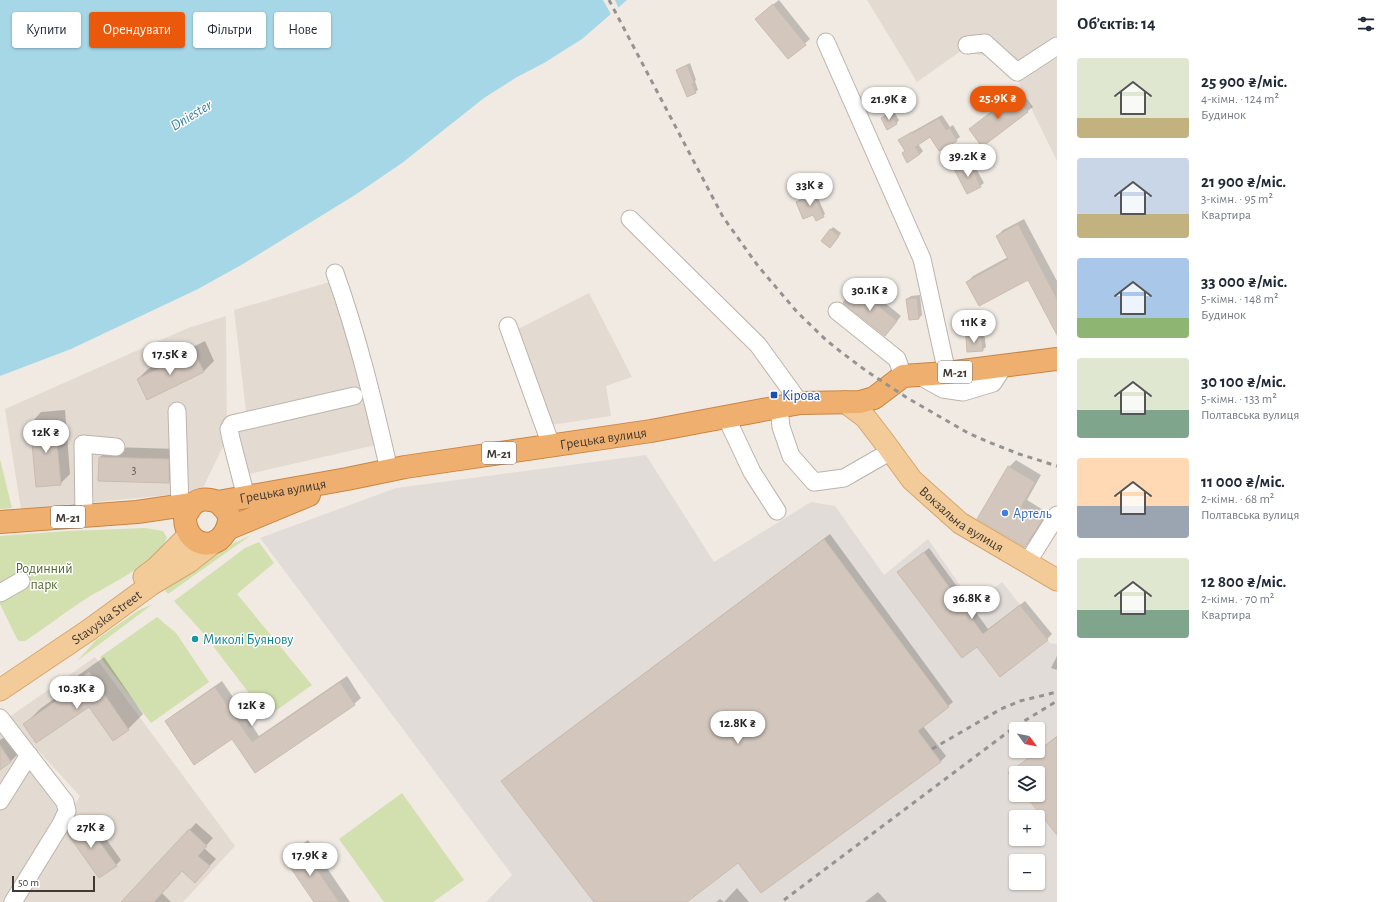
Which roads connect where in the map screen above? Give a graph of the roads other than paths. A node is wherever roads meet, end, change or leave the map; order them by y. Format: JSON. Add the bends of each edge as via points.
{"nodes":[{"id":1,"x":826,"y":42,"type":"dead end"},
{"id":2,"x":967,"y":45,"type":"dead end"},
{"id":3,"x":1057,"y":46,"type":"edge"},
{"id":4,"x":630,"y":219,"type":"dead end"},
{"id":5,"x":335,"y":273,"type":"dead end"},
{"id":6,"x":837,"y":311,"type":"dead end"},
{"id":7,"x":508,"y":326,"type":"dead end"},
{"id":8,"x":1057,"y":359,"type":"edge"},
{"id":9,"x":1004,"y":366,"type":"junction"},
{"id":10,"x":947,"y":373,"type":"junction"},
{"id":11,"x":910,"y":376,"type":"junction"},
{"id":12,"x":880,"y":392,"type":"junction"},
{"id":13,"x":354,"y":396,"type":"dead end"},
{"id":14,"x":852,"y":402,"type":"junction"},
{"id":15,"x":799,"y":404,"type":"junction"},
{"id":16,"x":177,"y":411,"type":"dead end"},
{"id":17,"x":726,"y":417,"type":"junction"},
{"id":18,"x":551,"y":445,"type":"junction"},
{"id":19,"x":887,"y":445,"type":"junction"},
{"id":20,"x":116,"y":447,"type":"dead end"},
{"id":21,"x":389,"y":470,"type":"junction"},
{"id":22,"x":347,"y":479,"type":"junction"},
{"id":23,"x":246,"y":497,"type":"junction"},
{"id":24,"x":218,"y":502,"type":"junction"},
{"id":25,"x":186,"y":505,"type":"junction"},
{"id":26,"x":777,"y":511,"type":"dead end"},
{"id":27,"x":137,"y":512,"type":"junction"},
{"id":28,"x":1057,"y":515,"type":"edge"},
{"id":29,"x":84,"y":516,"type":"junction"},
{"id":30,"x":0,"y":522,"type":"edge"},
{"id":31,"x":188,"y":533,"type":"junction"},
{"id":32,"x":220,"y":536,"type":"junction"},
{"id":33,"x":1027,"y":563,"type":"junction"},
{"id":34,"x":1057,"y":580,"type":"edge"},
{"id":35,"x":21,"y":581,"type":"dead end"},
{"id":36,"x":0,"y":593,"type":"edge"},
{"id":37,"x":0,"y":679,"type":"edge"},
{"id":38,"x":0,"y":690,"type":"edge"},
{"id":39,"x":0,"y":718,"type":"edge"},
{"id":40,"x":29,"y":755,"type":"junction"},
{"id":41,"x":0,"y":801,"type":"edge"},
{"id":42,"x":13,"y":902,"type":"edge"}],
"edges":[{"from":1,"to":10,"type":"street","via":[[922,259]]},
{"from":2,"to":3,"type":"street","via":[[985,43],[1017,72]]},
{"from":4,"to":15,"type":"street","via":[[758,345]]},
{"from":5,"to":21,"type":"street","via":[[350,315]]},
{"from":6,"to":11,"type":"street","via":[[897,359]]},
{"from":7,"to":18,"type":"street"},
{"from":8,"to":9,"type":"highway","number":"М-21"},
{"from":9,"to":10,"type":"highway","number":"М-21"},
{"from":9,"to":11,"type":"street","via":[[993,383],[963,392],[943,389]]},
{"from":10,"to":11,"type":"highway","number":"М-21"},
{"from":11,"to":12,"type":"highway","number":"М-21"},
{"from":12,"to":14,"type":"highway","number":"М-21","via":[[874,398]]},
{"from":12,"to":19,"type":"main road","via":[[880,415]]},
{"from":13,"to":23,"type":"street","via":[[232,424],[229,429],[230,439]]},
{"from":14,"to":15,"type":"highway","name":"Грецька вулиця","number":"М-21"},
{"from":14,"to":19,"type":"main road","name":"Вокзальна вулиця"},
{"from":15,"to":17,"type":"highway","name":"Грецька вулиця","number":"М-21"},
{"from":15,"to":19,"type":"main road","name":"Вокзальна вулиця","via":[[860,428]]},
{"from":15,"to":19,"type":"street","via":[[781,427],[791,456],[814,482],[844,478]]},
{"from":16,"to":25,"type":"street"},
{"from":17,"to":18,"type":"highway","name":"Грецька вулиця","number":"М-21","via":[[651,432]]},
{"from":17,"to":26,"type":"street","via":[[752,472]]},
{"from":18,"to":21,"type":"highway","name":"Грецька вулиця","number":"М-21"},
{"from":19,"to":33,"type":"main road","name":"Вокзальна вулиця","via":[[912,480],[960,523]]},
{"from":20,"to":29,"type":"street","via":[[84,444]]},
{"from":21,"to":22,"type":"highway","name":"Грецька вулиця","number":"М-21"},
{"from":22,"to":23,"type":"highway","name":"Грецька вулиця","number":"М-21"},
{"from":22,"to":32,"type":"highway","name":"Грецька вулиця","number":"М-21"},
{"from":23,"to":24,"type":"highway","name":"Грецька вулиця","number":"М-21"},
{"from":24,"to":25,"type":"highway","number":"М-21","via":[[209,499]]},
{"from":24,"to":32,"type":"highway","via":[[225,508],[229,517]]},
{"from":25,"to":27,"type":"highway","number":"М-21"},
{"from":25,"to":31,"type":"highway","via":[[185,524]]},
{"from":27,"to":29,"type":"highway","number":"М-21"},
{"from":27,"to":31,"type":"highway","number":"М-21"},
{"from":28,"to":33,"type":"street"},
{"from":29,"to":30,"type":"highway","number":"М-21"},
{"from":31,"to":32,"type":"highway","number":"М-21","via":[[204,543]]},
{"from":31,"to":37,"type":"main road","name":"Stavyska Street","via":[[156,568],[74,629]]},
{"from":32,"to":38,"type":"main road","name":"Stavyska Street","via":[[189,562],[152,584]]},
{"from":33,"to":34,"type":"main road","name":"Вокзальна вулиця"},
{"from":35,"to":36,"type":"street"},
{"from":39,"to":40,"type":"street"},
{"from":40,"to":41,"type":"street"},
{"from":40,"to":42,"type":"street","via":[[65,802],[67,811]]}]}
